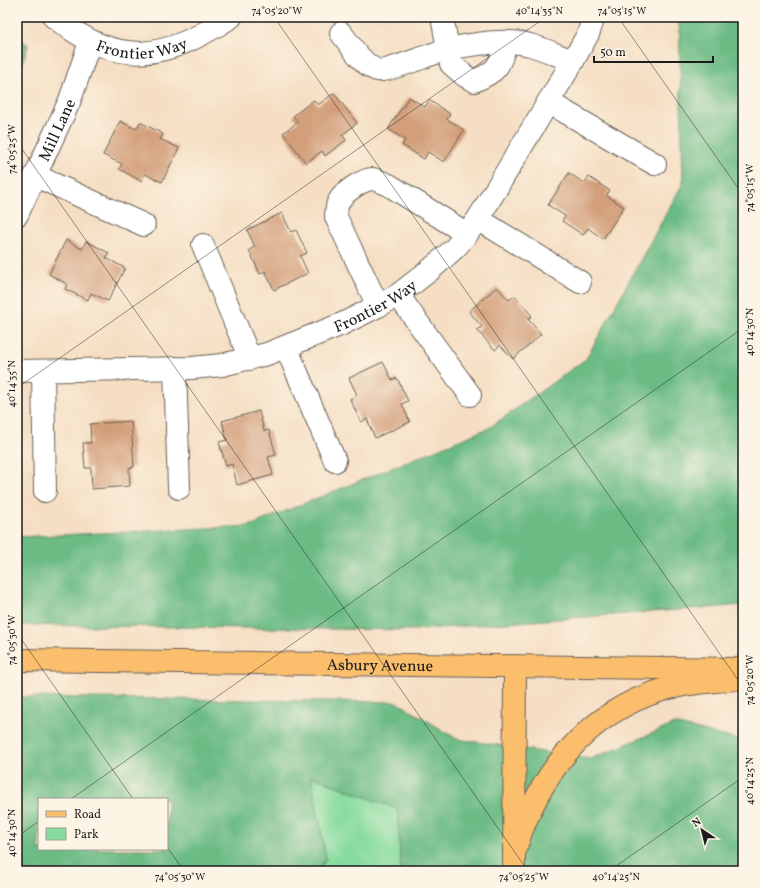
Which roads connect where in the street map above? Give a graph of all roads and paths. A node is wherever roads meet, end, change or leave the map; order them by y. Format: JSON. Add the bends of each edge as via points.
{"nodes":[{"id":1,"x":54,"y":17,"type":"edge"},
{"id":2,"x":231,"y":17,"type":"edge"},
{"id":3,"x":442,"y":17,"type":"edge"},
{"id":4,"x":594,"y":17,"type":"edge"},
{"id":5,"x":341,"y":33,"type":"dead end"},
{"id":6,"x":90,"y":42,"type":"junction"},
{"id":7,"x":506,"y":43,"type":"junction"},
{"id":8,"x":448,"y":49,"type":"junction"},
{"id":9,"x":573,"y":61,"type":"junction"},
{"id":10,"x":548,"y":102,"type":"junction"},
{"id":11,"x":655,"y":164,"type":"dead end"},
{"id":12,"x":36,"y":176,"type":"junction"},
{"id":13,"x":17,"y":215,"type":"edge"},
{"id":14,"x":144,"y":225,"type":"dead end"},
{"id":15,"x":472,"y":226,"type":"junction"},
{"id":16,"x":203,"y":245,"type":"dead end"},
{"id":17,"x":580,"y":282,"type":"dead end"},
{"id":18,"x":398,"y":295,"type":"junction"},
{"id":19,"x":378,"y":306,"type":"junction"},
{"id":20,"x":286,"y":347,"type":"junction"},
{"id":21,"x":250,"y":359,"type":"junction"},
{"id":22,"x":175,"y":368,"type":"junction"},
{"id":23,"x":17,"y":371,"type":"edge"},
{"id":24,"x":43,"y":371,"type":"junction"},
{"id":25,"x":470,"y":395,"type":"dead end"},
{"id":26,"x":335,"y":461,"type":"dead end"},
{"id":27,"x":179,"y":488,"type":"dead end"},
{"id":28,"x":46,"y":491,"type":"dead end"},
{"id":29,"x":17,"y":660,"type":"edge"},
{"id":30,"x":515,"y":667,"type":"junction"},
{"id":31,"x":743,"y":669,"type":"edge"},
{"id":32,"x":743,"y":678,"type":"edge"},
{"id":33,"x":514,"y":862,"type":"edge"}],
"edges":[{"from":1,"to":6,"type":"street","name":"Frontier Way"},
{"from":2,"to":6,"type":"street","name":"Frontier Way","via":[[192,40],[150,53],[113,50]]},
{"from":3,"to":8,"type":"street"},
{"from":4,"to":9,"type":"street","name":"Frontier Way"},
{"from":5,"to":8,"type":"street","via":[[364,60],[377,70],[387,70]]},
{"from":6,"to":12,"type":"street","name":"Mill Lane","via":[[70,100]]},
{"from":7,"to":8,"type":"street"},
{"from":7,"to":8,"type":"street","via":[[500,64],[485,77],[474,81],[450,64]]},
{"from":7,"to":9,"type":"street","via":[[529,45]]},
{"from":9,"to":10,"type":"street","name":"Frontier Way"},
{"from":10,"to":11,"type":"street"},
{"from":10,"to":15,"type":"street","name":"Frontier Way"},
{"from":12,"to":13,"type":"street","name":"Mill Lane"},
{"from":12,"to":14,"type":"street"},
{"from":15,"to":17,"type":"street"},
{"from":15,"to":18,"type":"street","name":"Frontier Way","via":[[455,248]]},
{"from":15,"to":19,"type":"street","via":[[375,179],[368,180],[346,194],[339,201],[336,217]]},
{"from":16,"to":21,"type":"street"},
{"from":18,"to":19,"type":"street","name":"Frontier Way"},
{"from":18,"to":25,"type":"street"},
{"from":19,"to":20,"type":"street","name":"Frontier Way"},
{"from":20,"to":21,"type":"street","name":"Frontier Way"},
{"from":20,"to":26,"type":"street"},
{"from":21,"to":22,"type":"street","name":"Frontier Way","via":[[222,365]]},
{"from":22,"to":24,"type":"street","name":"Frontier Way"},
{"from":22,"to":27,"type":"street"},
{"from":23,"to":24,"type":"street","name":"Frontier Way"},
{"from":24,"to":28,"type":"street"},
{"from":29,"to":30,"type":"main road","name":"Asbury Avenue"},
{"from":30,"to":31,"type":"main road","name":"Asbury Avenue"},
{"from":30,"to":33,"type":"main road"},
{"from":32,"to":33,"type":"main road","via":[[662,690],[632,702],[597,724],[568,751],[545,782],[531,807]]}]}
